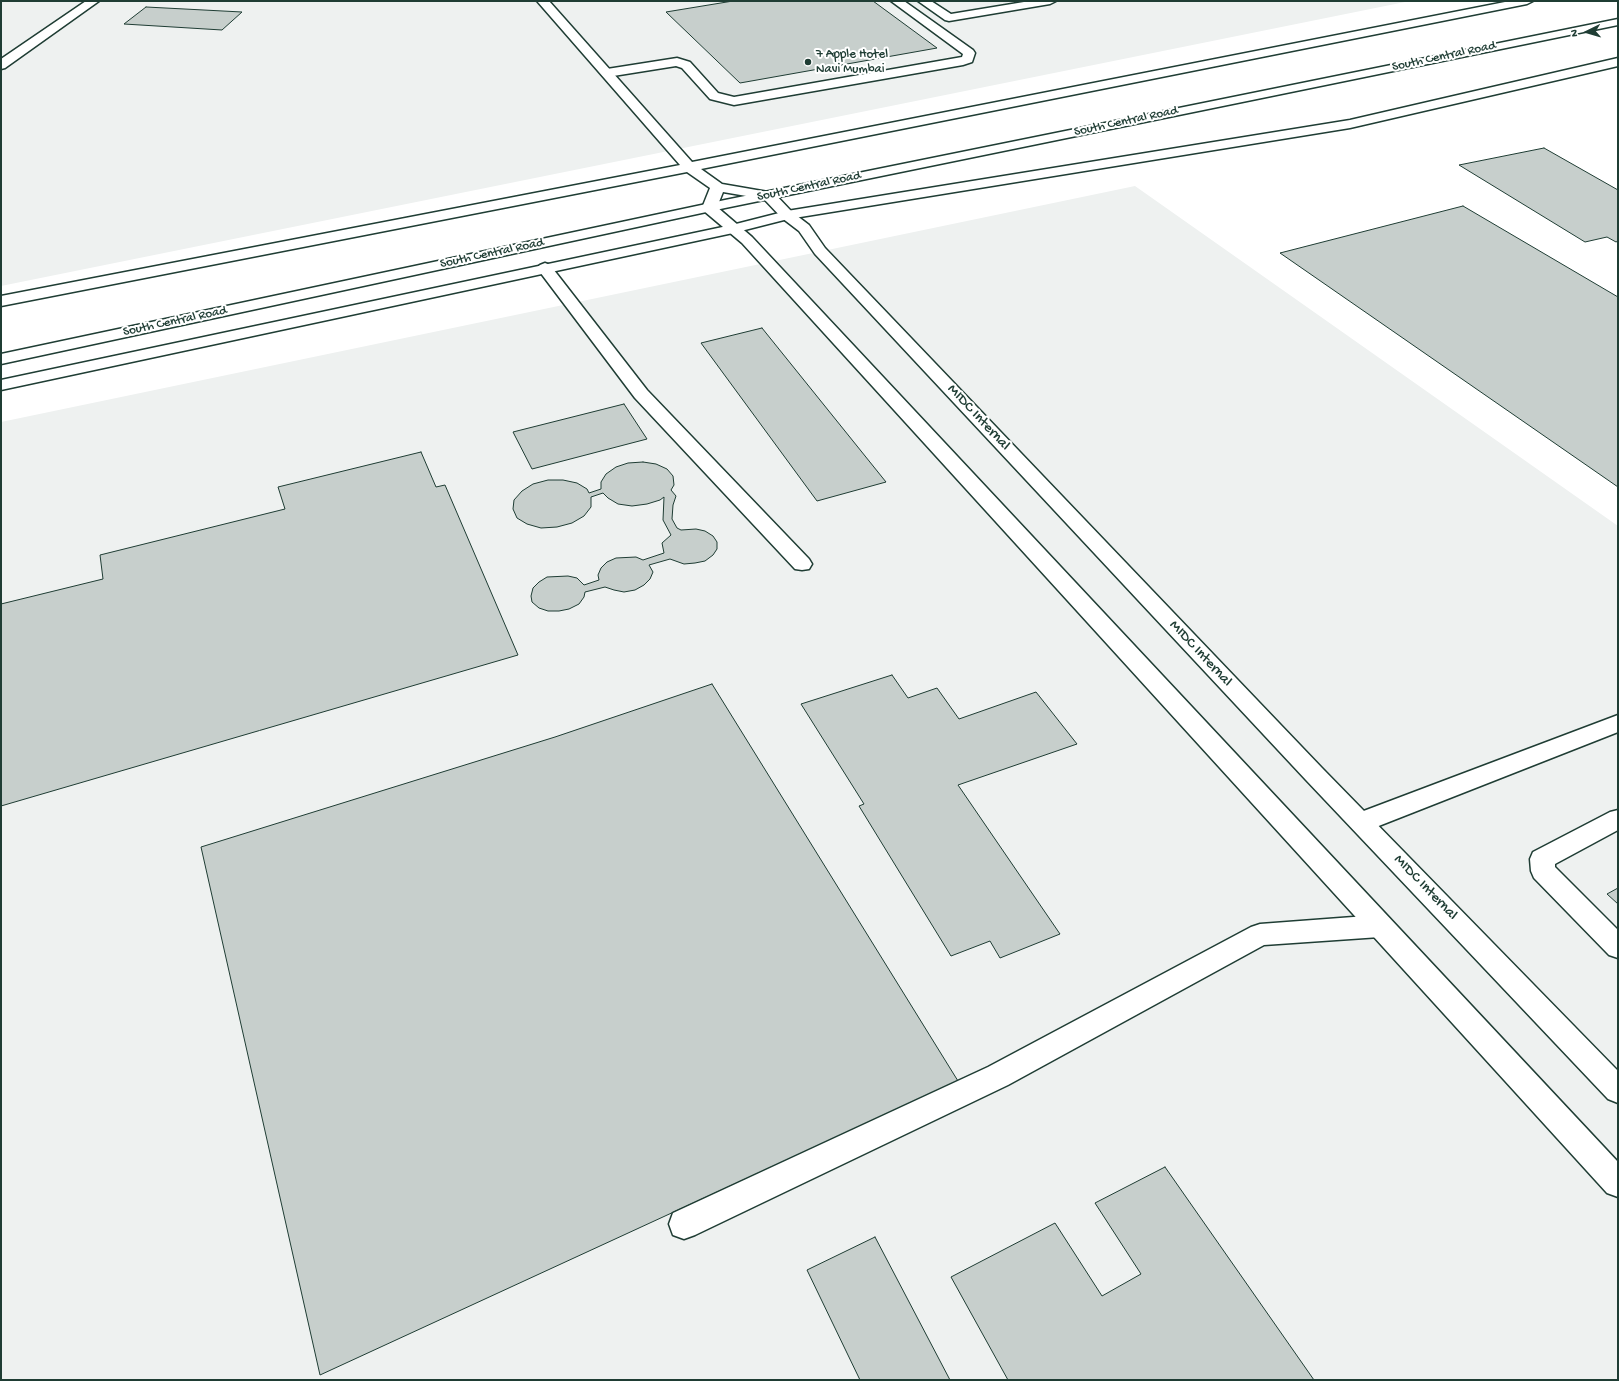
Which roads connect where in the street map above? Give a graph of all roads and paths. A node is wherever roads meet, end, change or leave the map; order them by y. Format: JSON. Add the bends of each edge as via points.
{"nodes":[{"id":1,"x":93,"y":1,"type":"edge"},
{"id":2,"x":543,"y":1,"type":"edge"},
{"id":3,"x":897,"y":1,"type":"edge"},
{"id":4,"x":924,"y":1,"type":"edge"},
{"id":5,"x":1050,"y":1,"type":"edge"},
{"id":6,"x":1527,"y":1,"type":"edge"},
{"id":7,"x":1618,"y":22,"type":"edge"},
{"id":8,"x":1618,"y":62,"type":"edge"},
{"id":9,"x":1,"y":65,"type":"edge"},
{"id":10,"x":607,"y":73,"type":"junction"},
{"id":11,"x":689,"y":167,"type":"junction"},
{"id":12,"x":718,"y":187,"type":"junction"},
{"id":13,"x":769,"y":196,"type":"junction"},
{"id":14,"x":708,"y":208,"type":"junction"},
{"id":15,"x":787,"y":214,"type":"junction"},
{"id":16,"x":733,"y":229,"type":"junction"},
{"id":17,"x":545,"y":268,"type":"junction"},
{"id":18,"x":1,"y":301,"type":"edge"},
{"id":19,"x":1,"y":359,"type":"edge"},
{"id":20,"x":1,"y":385,"type":"edge"},
{"id":21,"x":802,"y":564,"type":"dead end"},
{"id":22,"x":1618,"y":723,"type":"edge"},
{"id":23,"x":1618,"y":819,"type":"edge"},
{"id":24,"x":1362,"y":822,"type":"junction"},
{"id":25,"x":1380,"y":926,"type":"junction"},
{"id":26,"x":1618,"y":947,"type":"edge"},
{"id":27,"x":1618,"y":1090,"type":"edge"},
{"id":28,"x":1618,"y":1183,"type":"edge"},
{"id":29,"x":684,"y":1224,"type":"dead end"}],
"edges":[{"from":1,"to":9,"type":"street"},
{"from":2,"to":10,"type":"street"},
{"from":3,"to":10,"type":"street","via":[[969,53],[968,59],[963,62],[734,100],[722,100],[714,96],[686,65],[677,62]]},
{"from":4,"to":5,"type":"street","via":[[949,18]]},
{"from":6,"to":11,"type":"street"},
{"from":7,"to":13,"type":"street","name":"South Central Road"},
{"from":8,"to":15,"type":"street","name":"South Central Road","via":[[1350,124]]},
{"from":10,"to":11,"type":"street"},
{"from":11,"to":12,"type":"street"},
{"from":11,"to":18,"type":"street"},
{"from":12,"to":13,"type":"street"},
{"from":12,"to":14,"type":"street"},
{"from":13,"to":14,"type":"street","name":"South Central Road"},
{"from":13,"to":15,"type":"street","name":"MIDC Internal"},
{"from":14,"to":16,"type":"street"},
{"from":14,"to":19,"type":"street","name":"South Central Road"},
{"from":15,"to":16,"type":"street","name":"South Central Road"},
{"from":15,"to":24,"type":"street","name":"MIDC Internal","via":[[804,228],[820,251],[845,278]]},
{"from":16,"to":17,"type":"street","name":"South Central Road"},
{"from":16,"to":25,"type":"street","via":[[747,240]]},
{"from":17,"to":20,"type":"street","name":"South Central Road"},
{"from":17,"to":21,"type":"street","via":[[641,394]]},
{"from":22,"to":24,"type":"street"},
{"from":23,"to":26,"type":"street","via":[[1542,859],[1543,871]]},
{"from":24,"to":27,"type":"street","name":"MIDC Internal"},
{"from":25,"to":28,"type":"street"},
{"from":25,"to":29,"type":"street","via":[[1260,935],[998,1076]]}]}
